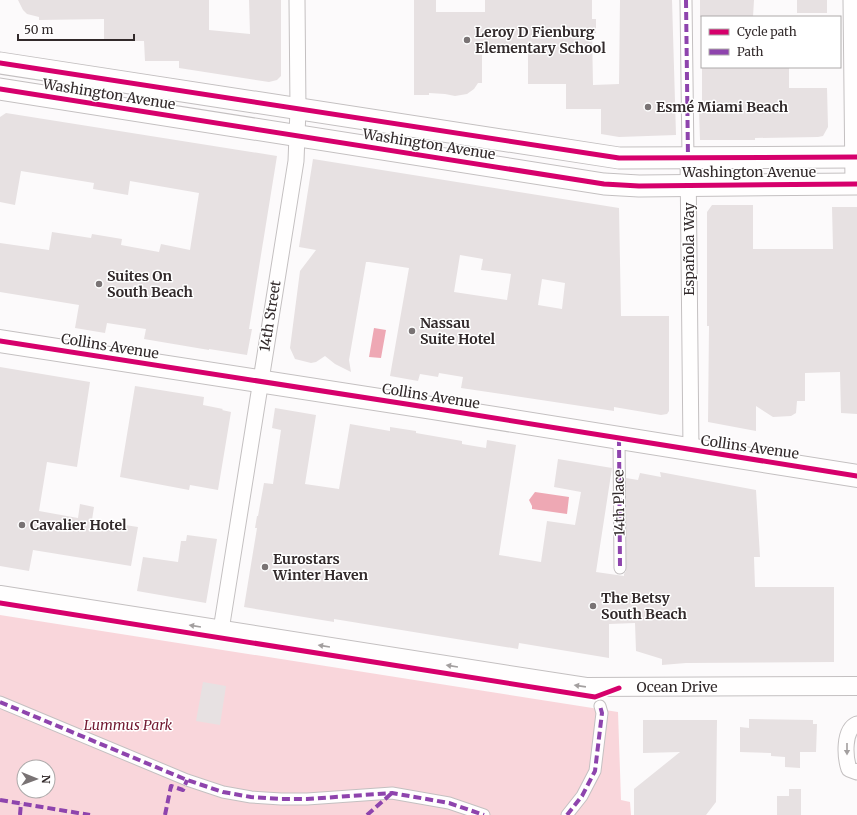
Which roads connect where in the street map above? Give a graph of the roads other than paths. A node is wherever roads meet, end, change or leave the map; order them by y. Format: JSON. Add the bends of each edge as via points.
{"nodes":[{"id":1,"x":297,"y":0,"type":"edge"},
{"id":2,"x":686,"y":0,"type":"edge"},
{"id":3,"x":851,"y":0,"type":"edge"},
{"id":4,"x":0,"y":63,"type":"edge"},
{"id":5,"x":0,"y":89,"type":"edge"},
{"id":6,"x":298,"y":108,"type":"junction"},
{"id":7,"x":297,"y":135,"type":"junction"},
{"id":8,"x":855,"y":157,"type":"edge"},
{"id":9,"x":688,"y":158,"type":"junction"},
{"id":10,"x":855,"y":184,"type":"edge"},
{"id":11,"x":689,"y":185,"type":"junction"},
{"id":12,"x":0,"y":341,"type":"edge"},
{"id":13,"x":260,"y":382,"type":"junction"},
{"id":14,"x":619,"y":438,"type":"junction"},
{"id":15,"x":691,"y":450,"type":"junction"},
{"id":16,"x":857,"y":476,"type":"edge"},
{"id":17,"x":620,"y":568,"type":"dead end"},
{"id":18,"x":0,"y":595,"type":"edge"},
{"id":19,"x":221,"y":630,"type":"junction"},
{"id":20,"x":857,"y":686,"type":"edge"},
{"id":21,"x":0,"y":702,"type":"edge"},
{"id":22,"x":600,"y":706,"type":"dead end"},
{"id":23,"x":857,"y":724,"type":"edge"},
{"id":24,"x":857,"y":772,"type":"edge"},
{"id":25,"x":484,"y":815,"type":"edge"},
{"id":26,"x":566,"y":815,"type":"edge"}],
"edges":[{"from":1,"to":6,"type":"street","name":"14th Street"},
{"from":2,"to":9,"type":"street","name":"Española Way"},
{"from":3,"to":8,"type":"street"},
{"from":4,"to":6,"type":"main road","name":"Washington Avenue"},
{"from":5,"to":7,"type":"main road","name":"Washington Avenue"},
{"from":6,"to":7,"type":"street","name":"14th Street"},
{"from":6,"to":9,"type":"main road","name":"Washington Avenue","via":[[598,156]]},
{"from":7,"to":11,"type":"main road","name":"Washington Avenue","via":[[604,184]]},
{"from":7,"to":13,"type":"street","name":"14th Street","via":[[296,161]]},
{"from":8,"to":9,"type":"main road","name":"Washington Avenue"},
{"from":8,"to":10,"type":"street"},
{"from":9,"to":11,"type":"street","name":"Española Way"},
{"from":10,"to":11,"type":"main road","name":"Washington Avenue"},
{"from":11,"to":15,"type":"street","name":"Española Way"},
{"from":12,"to":13,"type":"main road","name":"Collins Avenue"},
{"from":13,"to":14,"type":"main road","name":"Collins Avenue"},
{"from":13,"to":19,"type":"street","name":"14th Street"},
{"from":14,"to":15,"type":"main road","name":"Collins Avenue"},
{"from":14,"to":17,"type":"street","name":"14th Place"},
{"from":15,"to":16,"type":"main road","name":"Collins Avenue"},
{"from":19,"to":18,"type":"street","name":"Ocean Drive","one_way":true},
{"from":20,"to":19,"type":"street","name":"Ocean Drive","one_way":true,"via":[[586,687]]},
{"from":21,"to":25,"type":"street","via":[[187,780],[223,792],[251,797],[307,799],[392,792],[449,803]]},
{"from":22,"to":26,"type":"street","via":[[602,713],[595,771],[582,796]]},
{"from":23,"to":24,"type":"street","one_way":true,"via":[[850,730],[847,738],[847,763],[849,769]]}]}
